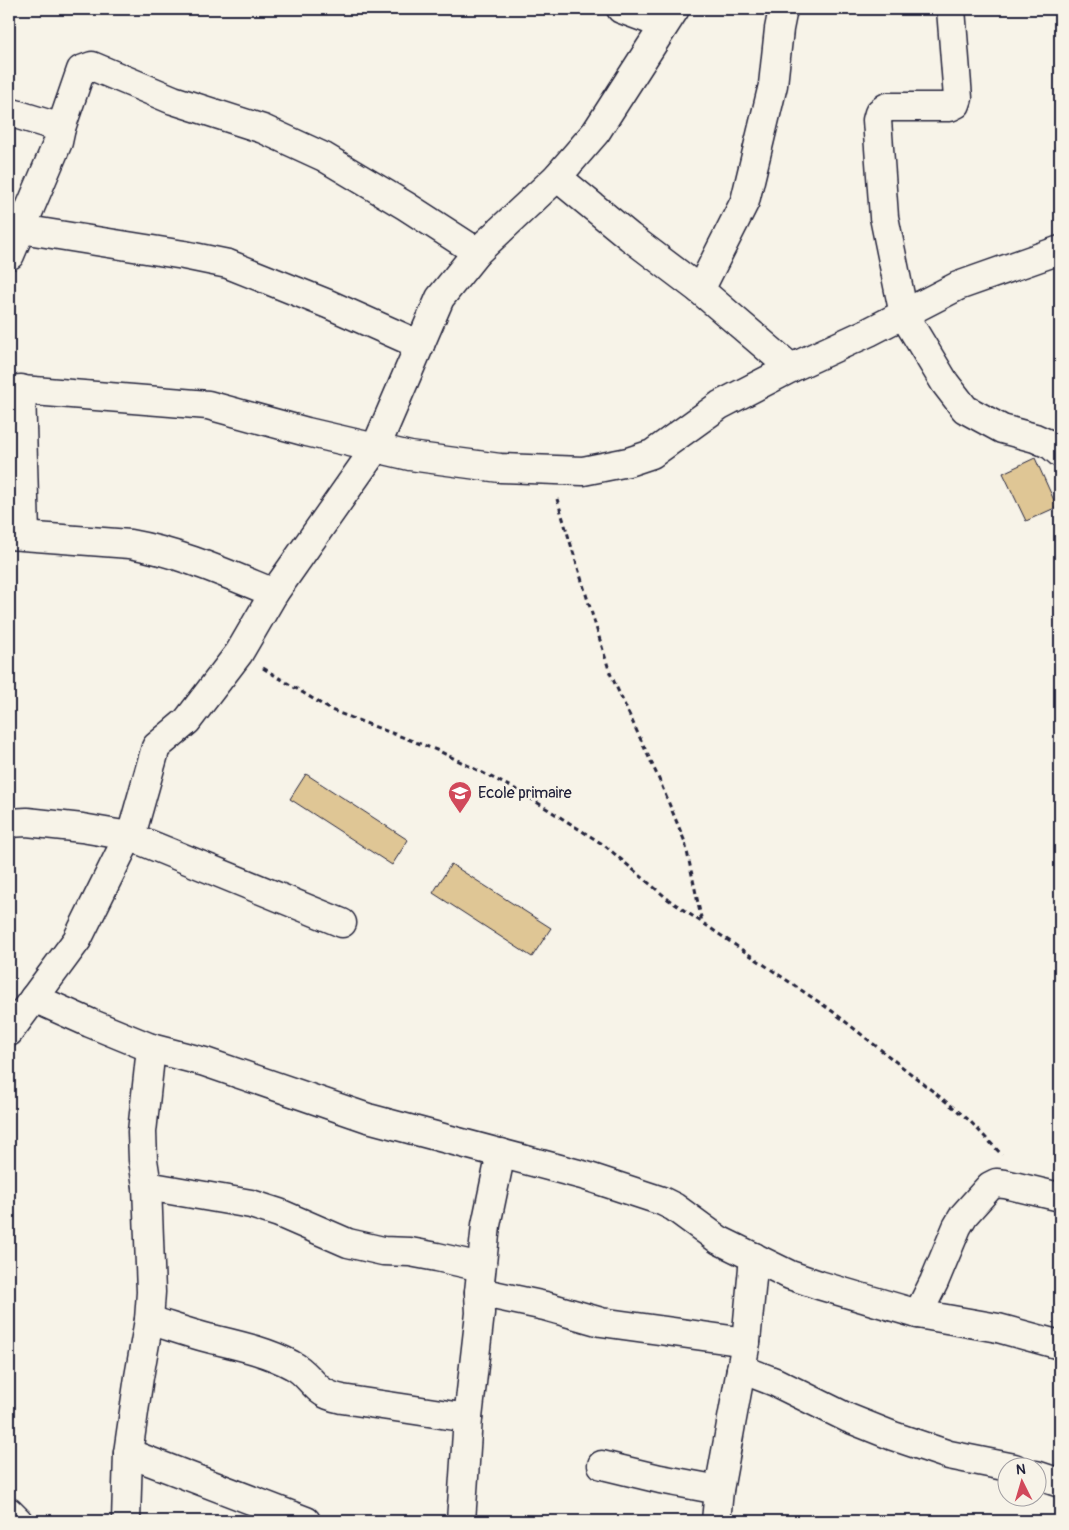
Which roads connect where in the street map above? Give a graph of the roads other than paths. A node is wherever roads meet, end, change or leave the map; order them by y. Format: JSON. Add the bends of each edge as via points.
{"nodes":[{"id":1,"x":621,"y":9,"type":"edge"},
{"id":2,"x":783,"y":9,"type":"edge"},
{"id":3,"x":951,"y":9,"type":"edge"},
{"id":4,"x":669,"y":17,"type":"edge"},
{"id":5,"x":9,"y":112,"type":"edge"},
{"id":6,"x":62,"y":128,"type":"junction"},
{"id":7,"x":557,"y":177,"type":"junction"},
{"id":8,"x":21,"y":229,"type":"junction"},
{"id":9,"x":1060,"y":250,"type":"edge"},
{"id":10,"x":476,"y":252,"type":"junction"},
{"id":11,"x":9,"y":257,"type":"edge"},
{"id":12,"x":700,"y":290,"type":"junction"},
{"id":13,"x":904,"y":315,"type":"junction"},
{"id":14,"x":420,"y":345,"type":"junction"},
{"id":15,"x":792,"y":368,"type":"junction"},
{"id":16,"x":15,"y":389,"type":"edge"},
{"id":17,"x":375,"y":449,"type":"junction"},
{"id":18,"x":1060,"y":453,"type":"edge"},
{"id":19,"x":17,"y":535,"type":"edge"},
{"id":20,"x":274,"y":593,"type":"junction"},
{"id":21,"x":9,"y":823,"type":"edge"},
{"id":22,"x":129,"y":836,"type":"junction"},
{"id":23,"x":342,"y":923,"type":"dead end"},
{"id":24,"x":34,"y":998,"type":"junction"},
{"id":25,"x":9,"y":1032,"type":"edge"},
{"id":26,"x":151,"y":1048,"type":"junction"},
{"id":27,"x":501,"y":1153,"type":"junction"},
{"id":28,"x":147,"y":1186,"type":"junction"},
{"id":29,"x":1060,"y":1197,"type":"edge"},
{"id":30,"x":754,"y":1258,"type":"junction"},
{"id":31,"x":480,"y":1280,"type":"junction"},
{"id":32,"x":918,"y":1314,"type":"junction"},
{"id":33,"x":149,"y":1320,"type":"junction"},
{"id":34,"x":746,"y":1342,"type":"junction"},
{"id":35,"x":1060,"y":1345,"type":"edge"},
{"id":36,"x":741,"y":1369,"type":"junction"},
{"id":37,"x":468,"y":1418,"type":"junction"},
{"id":38,"x":128,"y":1453,"type":"junction"},
{"id":39,"x":602,"y":1465,"type":"dead end"},
{"id":40,"x":996,"y":1465,"type":"edge"},
{"id":41,"x":1046,"y":1478,"type":"edge"},
{"id":42,"x":1060,"y":1483,"type":"edge"},
{"id":43,"x":719,"y":1490,"type":"junction"},
{"id":44,"x":9,"y":1512,"type":"edge"},
{"id":45,"x":18,"y":1521,"type":"edge"},
{"id":46,"x":126,"y":1521,"type":"edge"},
{"id":47,"x":306,"y":1521,"type":"edge"},
{"id":48,"x":461,"y":1521,"type":"edge"},
{"id":49,"x":716,"y":1521,"type":"edge"}],
"edges":[{"from":1,"to":4,"type":"street"},
{"from":2,"to":12,"type":"street","via":[[772,85],[745,201]]},
{"from":3,"to":13,"type":"street","via":[[956,104],[950,107],[887,107],[879,113],[877,120],[884,216]]},
{"from":4,"to":7,"type":"street","via":[[596,132]]},
{"from":5,"to":6,"type":"street"},
{"from":6,"to":8,"type":"street"},
{"from":6,"to":10,"type":"street","via":[[81,70],[92,66],[173,100],[262,129],[324,157]]},
{"from":7,"to":10,"type":"street"},
{"from":7,"to":12,"type":"street"},
{"from":8,"to":11,"type":"street"},
{"from":8,"to":14,"type":"street","via":[[228,264]]},
{"from":9,"to":13,"type":"street","via":[[958,286]]},
{"from":10,"to":14,"type":"street","via":[[440,298]]},
{"from":12,"to":15,"type":"street"},
{"from":13,"to":15,"type":"street"},
{"from":13,"to":18,"type":"street","via":[[945,383],[965,409],[1002,429],[1051,445]]},
{"from":14,"to":17,"type":"street"},
{"from":15,"to":17,"type":"street","via":[[720,404],[652,454],[583,471],[500,468]]},
{"from":16,"to":17,"type":"street","via":[[208,406]]},
{"from":16,"to":19,"type":"street"},
{"from":17,"to":20,"type":"street"},
{"from":19,"to":20,"type":"street","via":[[146,547],[188,559]]},
{"from":20,"to":22,"type":"street","via":[[239,654],[187,721],[156,747]]},
{"from":21,"to":22,"type":"street","via":[[27,822]]},
{"from":22,"to":23,"type":"street"},
{"from":22,"to":24,"type":"street","via":[[77,940]]},
{"from":24,"to":25,"type":"street"},
{"from":24,"to":26,"type":"street"},
{"from":26,"to":27,"type":"street","via":[[205,1062],[368,1118]]},
{"from":26,"to":28,"type":"street","via":[[142,1132]]},
{"from":27,"to":30,"type":"street","via":[[668,1203],[719,1240]]},
{"from":27,"to":31,"type":"street","via":[[486,1225]]},
{"from":28,"to":31,"type":"street","via":[[251,1204],[348,1243],[452,1260]]},
{"from":28,"to":33,"type":"street","via":[[151,1274]]},
{"from":29,"to":32,"type":"street","via":[[1005,1184],[992,1185],[957,1227]]},
{"from":30,"to":32,"type":"street","via":[[812,1282]]},
{"from":30,"to":34,"type":"street"},
{"from":31,"to":34,"type":"street","via":[[545,1306],[601,1322]]},
{"from":31,"to":37,"type":"street","via":[[480,1313]]},
{"from":32,"to":35,"type":"street","via":[[998,1328]]},
{"from":33,"to":37,"type":"street","via":[[245,1347],[294,1365],[330,1396]]},
{"from":33,"to":38,"type":"street"},
{"from":34,"to":36,"type":"street"},
{"from":36,"to":40,"type":"street","via":[[893,1436],[957,1457]]},
{"from":36,"to":43,"type":"street"},
{"from":37,"to":48,"type":"street"},
{"from":38,"to":46,"type":"street"},
{"from":38,"to":47,"type":"street"},
{"from":39,"to":43,"type":"street"},
{"from":41,"to":42,"type":"street"},
{"from":43,"to":49,"type":"street"},
{"from":44,"to":45,"type":"street"}]}
